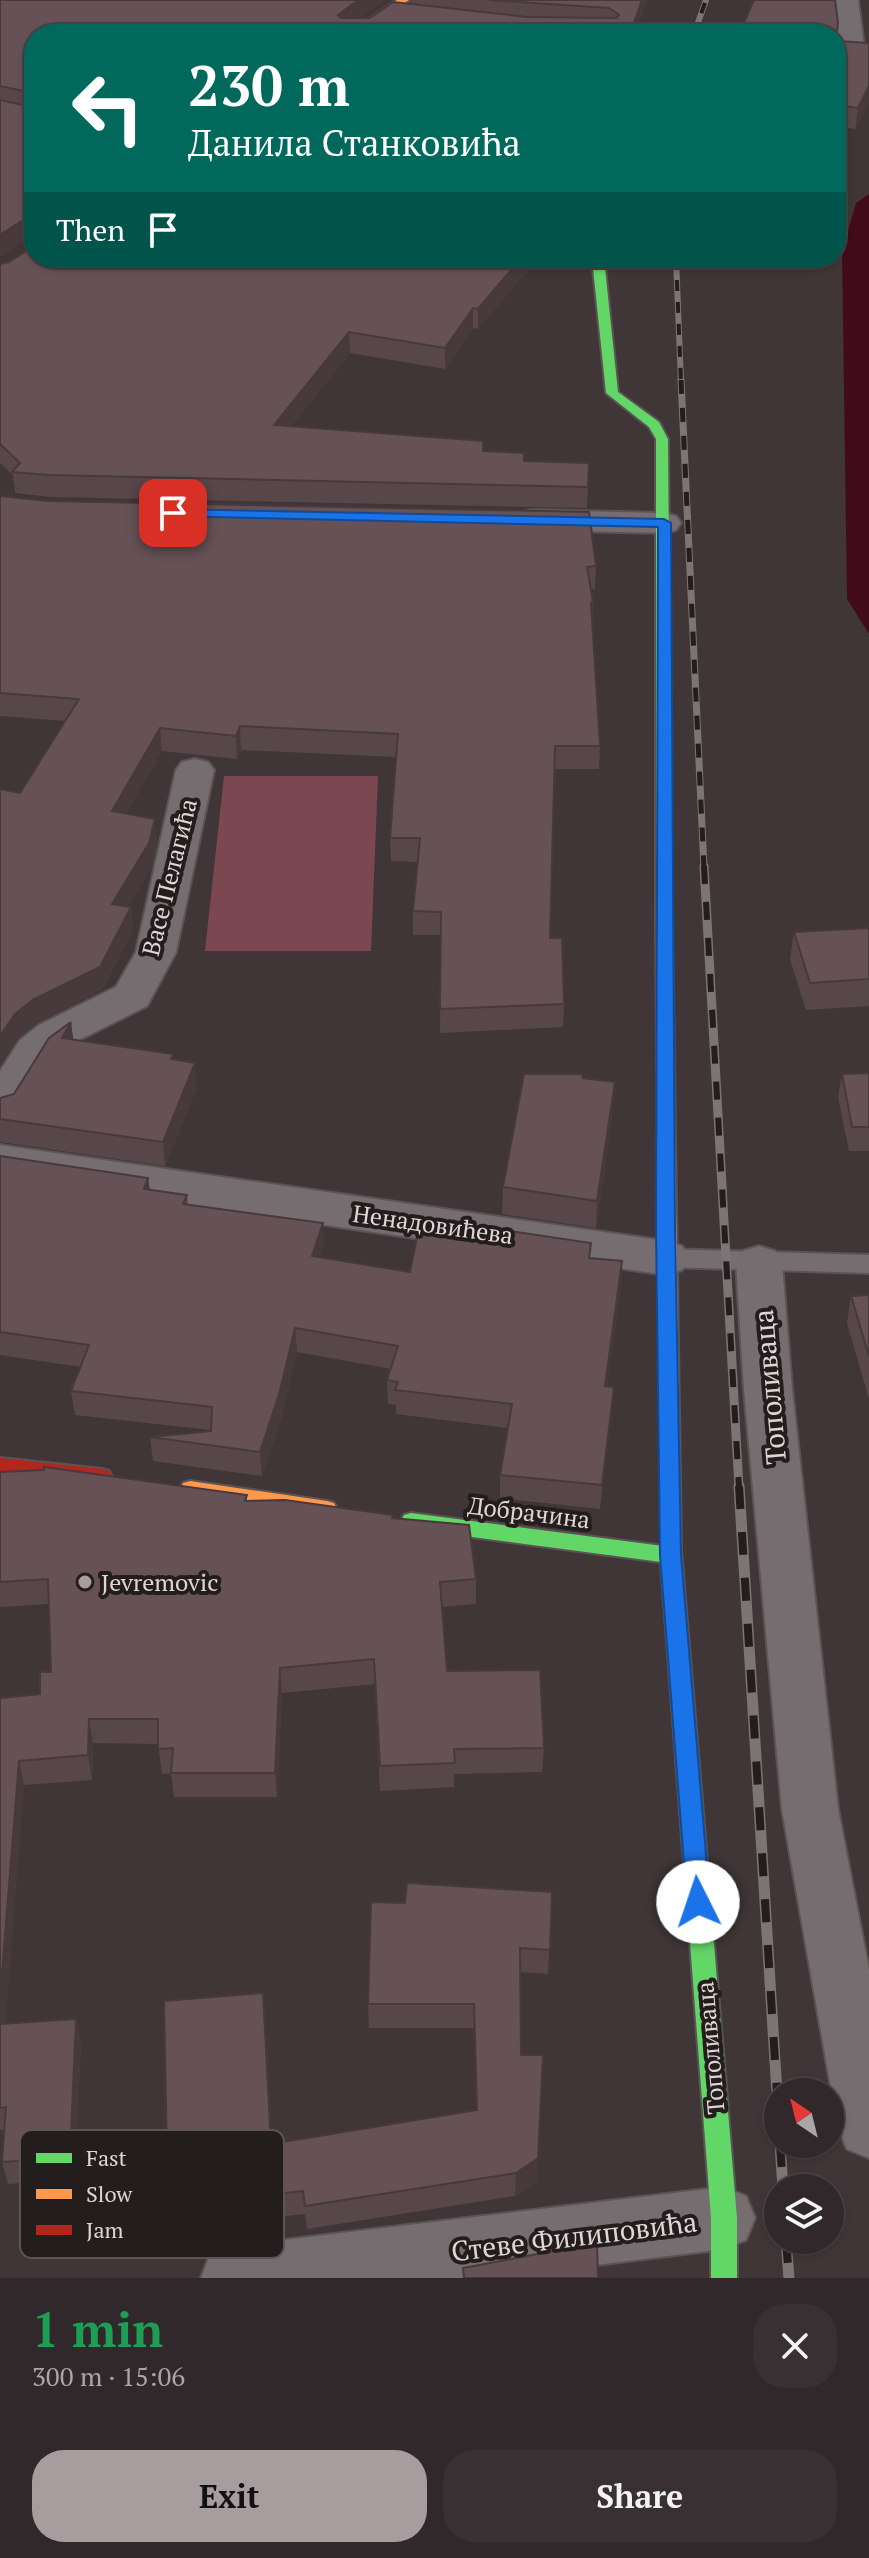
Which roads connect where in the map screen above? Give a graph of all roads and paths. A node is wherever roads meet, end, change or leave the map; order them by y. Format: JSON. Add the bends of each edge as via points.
{"nodes":[{"id":1,"x":846,"y":0,"type":"edge"},
{"id":2,"x":398,"y":9,"type":"edge"},
{"id":3,"x":371,"y":24,"type":"edge"},
{"id":4,"x":846,"y":53,"type":"edge"},
{"id":5,"x":599,"y":268,"type":"dead end"},
{"id":6,"x":507,"y":520,"type":"edge"},
{"id":7,"x":664,"y":523,"type":"junction"},
{"id":8,"x":195,"y":770,"type":"dead end"},
{"id":9,"x":0,"y":1105,"type":"edge"},
{"id":10,"x":0,"y":1161,"type":"edge"},
{"id":11,"x":666,"y":1258,"type":"junction"},
{"id":12,"x":759,"y":1263,"type":"junction"},
{"id":13,"x":869,"y":1264,"type":"edge"},
{"id":14,"x":0,"y":1466,"type":"edge"},
{"id":15,"x":125,"y":1480,"type":"edge"},
{"id":16,"x":169,"y":1486,"type":"edge"},
{"id":17,"x":351,"y":1512,"type":"edge"},
{"id":18,"x":396,"y":1519,"type":"edge"},
{"id":19,"x":671,"y":1555,"type":"junction"},
{"id":20,"x":869,"y":2128,"type":"edge"},
{"id":21,"x":724,"y":2218,"type":"junction"},
{"id":22,"x":233,"y":2278,"type":"edge"},
{"id":23,"x":724,"y":2278,"type":"edge"}],
"edges":[{"from":1,"to":4,"type":"street","via":[[852,54]]},
{"from":2,"to":3,"type":"street"},
{"from":5,"to":7,"type":"street","name":"Тополиваца","via":[[612,393],[660,431]]},
{"from":6,"to":7,"type":"street"},
{"from":7,"to":11,"type":"street","name":"Тополиваца"},
{"from":8,"to":9,"type":"street","name":"Васе Пелагића","via":[[156,952],[132,996],[35,1050]]},
{"from":10,"to":11,"type":"street","name":"Ненадовићева"},
{"from":11,"to":12,"type":"lane","name":"Ненадовићева"},
{"from":11,"to":19,"type":"street","name":"Тополиваца"},
{"from":12,"to":13,"type":"lane","name":"Ненадовићева"},
{"from":12,"to":20,"type":"street","name":"Тополиваца","via":[[810,1809]]},
{"from":14,"to":15,"type":"street"},
{"from":16,"to":17,"type":"street"},
{"from":18,"to":19,"type":"street","name":"Добрачина"},
{"from":19,"to":21,"type":"street","name":"Тополиваца"},
{"from":21,"to":22,"type":"street","name":"Стеве Филиповића"},
{"from":21,"to":23,"type":"street","name":"Тополиваца"}]}
